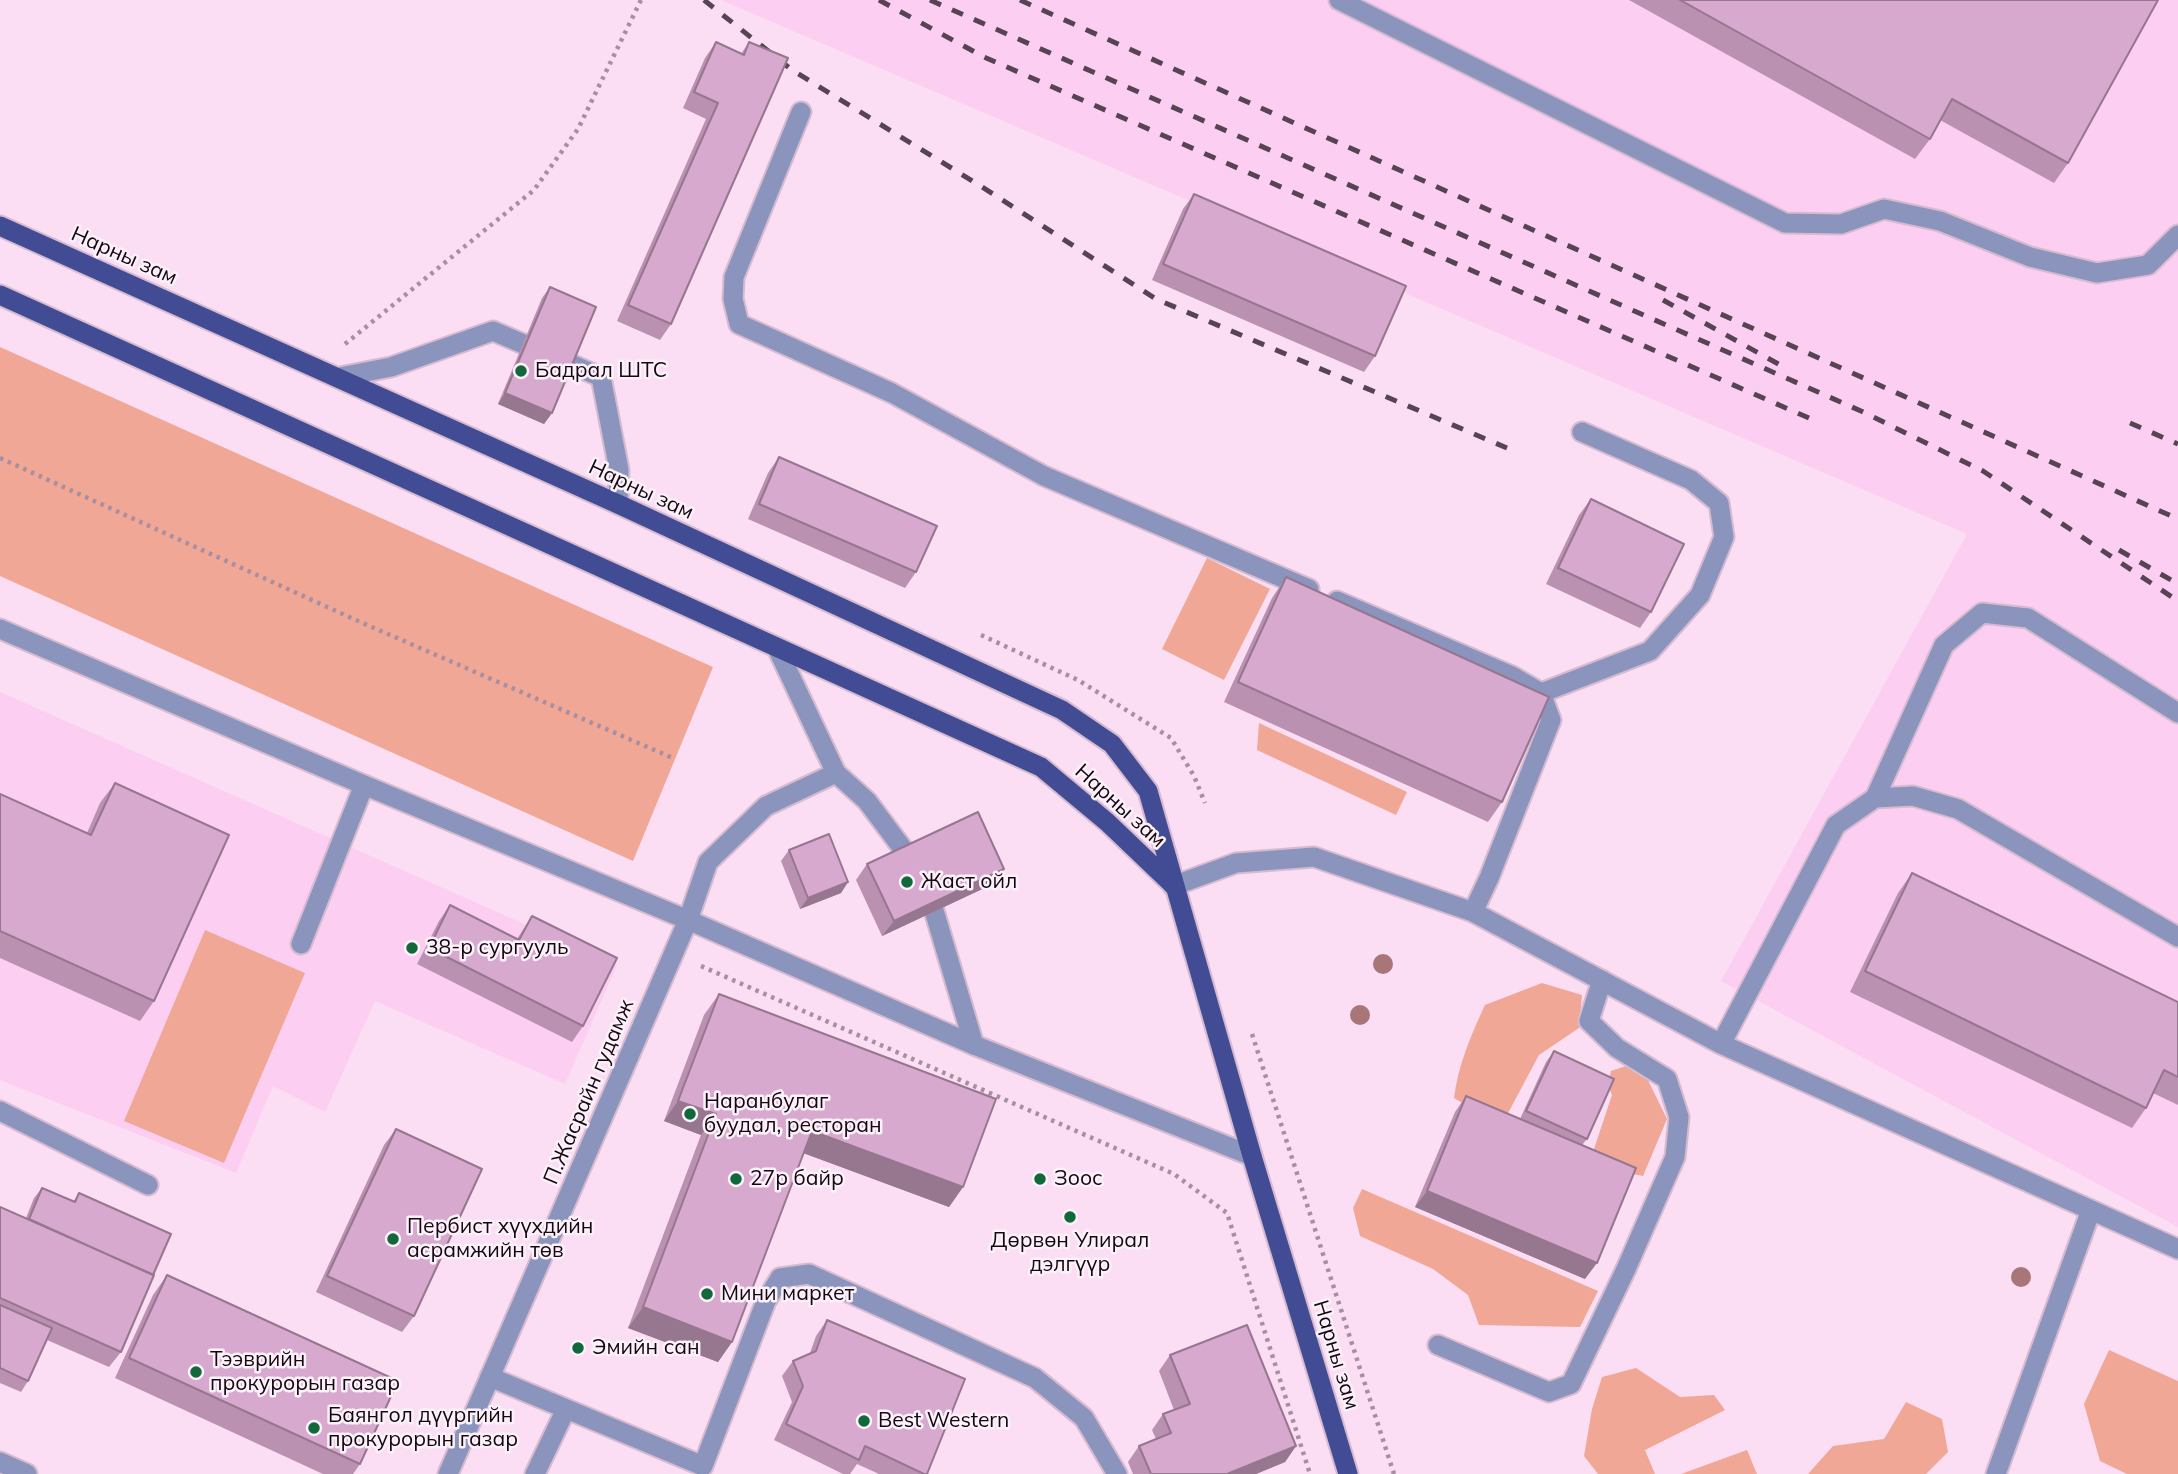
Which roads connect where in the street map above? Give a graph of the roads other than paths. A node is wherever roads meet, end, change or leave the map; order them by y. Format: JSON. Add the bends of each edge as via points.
{"nodes":[{"id":1,"x":1339,"y":0,"type":"edge"},
{"id":2,"x":801,"y":112,"type":"dead end"},
{"id":3,"x":0,"y":226,"type":"edge"},
{"id":4,"x":2178,"y":235,"type":"edge"},
{"id":5,"x":0,"y":296,"type":"edge"},
{"id":6,"x":340,"y":377,"type":"junction"},
{"id":7,"x":1582,"y":432,"type":"dead end"},
{"id":8,"x":618,"y":504,"type":"junction"},
{"id":9,"x":0,"y":628,"type":"edge"},
{"id":10,"x":777,"y":648,"type":"junction"},
{"id":11,"x":1541,"y":693,"type":"junction"},
{"id":12,"x":2178,"y":713,"type":"edge"},
{"id":13,"x":836,"y":773,"type":"junction"},
{"id":14,"x":364,"y":785,"type":"junction"},
{"id":15,"x":1875,"y":798,"type":"junction"},
{"id":16,"x":1174,"y":886,"type":"junction"},
{"id":17,"x":1473,"y":912,"type":"junction"},
{"id":18,"x":688,"y":920,"type":"junction"},
{"id":19,"x":2178,"y":937,"type":"edge"},
{"id":20,"x":301,"y":944,"type":"dead end"},
{"id":21,"x":1602,"y":980,"type":"junction"},
{"id":22,"x":1721,"y":1044,"type":"junction"},
{"id":23,"x":974,"y":1045,"type":"junction"},
{"id":24,"x":0,"y":1111,"type":"edge"},
{"id":25,"x":1252,"y":1156,"type":"junction"},
{"id":26,"x":148,"y":1185,"type":"dead end"},
{"id":27,"x":2091,"y":1210,"type":"junction"},
{"id":28,"x":2178,"y":1249,"type":"edge"},
{"id":29,"x":1438,"y":1345,"type":"dead end"},
{"id":30,"x":490,"y":1377,"type":"junction"},
{"id":31,"x":566,"y":1409,"type":"junction"},
{"id":32,"x":0,"y":1462,"type":"edge"},
{"id":33,"x":703,"y":1466,"type":"junction"},
{"id":34,"x":27,"y":1474,"type":"edge"},
{"id":35,"x":448,"y":1474,"type":"edge"},
{"id":36,"x":535,"y":1474,"type":"edge"},
{"id":37,"x":721,"y":1474,"type":"edge"},
{"id":38,"x":1117,"y":1474,"type":"edge"},
{"id":39,"x":1348,"y":1474,"type":"edge"},
{"id":40,"x":1996,"y":1474,"type":"edge"}],
"edges":[{"from":1,"to":4,"type":"street","via":[[1785,223],[1841,224],[1884,209],[1940,221],[2030,257],[2097,273],[2148,264]]},
{"from":2,"to":11,"type":"street","via":[[734,277],[739,324],[892,393],[1044,476],[1512,676]]},
{"from":3,"to":6,"type":"main road","name":"Нарны зам"},
{"from":5,"to":10,"type":"main road","name":"Нарны зам"},
{"from":6,"to":8,"type":"main road","name":"Нарны зам"},
{"from":6,"to":8,"type":"street","via":[[391,368],[493,331],[601,377],[619,471]]},
{"from":7,"to":11,"type":"street","via":[[1690,480],[1719,503],[1724,537],[1700,595],[1650,651]]},
{"from":8,"to":16,"type":"main road","name":"Нарны зам","via":[[1062,710],[1112,744],[1148,792]]},
{"from":9,"to":14,"type":"street"},
{"from":10,"to":13,"type":"street"},
{"from":10,"to":16,"type":"main road","name":"Нарны зам","via":[[1041,767]]},
{"from":11,"to":17,"type":"street","via":[[1551,720]]},
{"from":12,"to":15,"type":"street","via":[[2028,618],[1982,613],[1944,645]]},
{"from":13,"to":18,"type":"street","name":"П.Жасрайн гудамж","via":[[766,806],[708,862]]},
{"from":13,"to":23,"type":"street","via":[[867,801],[924,877]]},
{"from":14,"to":18,"type":"street"},
{"from":14,"to":20,"type":"street"},
{"from":15,"to":19,"type":"street","via":[[1913,796],[1958,809]]},
{"from":15,"to":22,"type":"street","via":[[1836,825]]},
{"from":16,"to":17,"type":"street","via":[[1236,863],[1314,857]]},
{"from":16,"to":25,"type":"main road","name":"Нарны зам"},
{"from":17,"to":21,"type":"street"},
{"from":18,"to":23,"type":"street"},
{"from":18,"to":30,"type":"street","name":"П.Жасрайн гудамж"},
{"from":21,"to":22,"type":"street"},
{"from":21,"to":29,"type":"street","via":[[1589,1021],[1617,1048],[1667,1079],[1679,1117],[1675,1157],[1626,1269],[1571,1384],[1549,1392]]},
{"from":22,"to":27,"type":"street"},
{"from":23,"to":25,"type":"street"},
{"from":24,"to":26,"type":"street"},
{"from":25,"to":39,"type":"main road","name":"Нарны зам"},
{"from":27,"to":28,"type":"street"},
{"from":27,"to":40,"type":"street"},
{"from":30,"to":31,"type":"street"},
{"from":30,"to":35,"type":"street","name":"П.Жасрайн гудамж"},
{"from":31,"to":33,"type":"street"},
{"from":31,"to":36,"type":"street"},
{"from":32,"to":34,"type":"street"},
{"from":33,"to":37,"type":"street"},
{"from":33,"to":38,"type":"street","via":[[766,1301],[780,1278],[809,1274],[1035,1378],[1084,1418]]}]}
